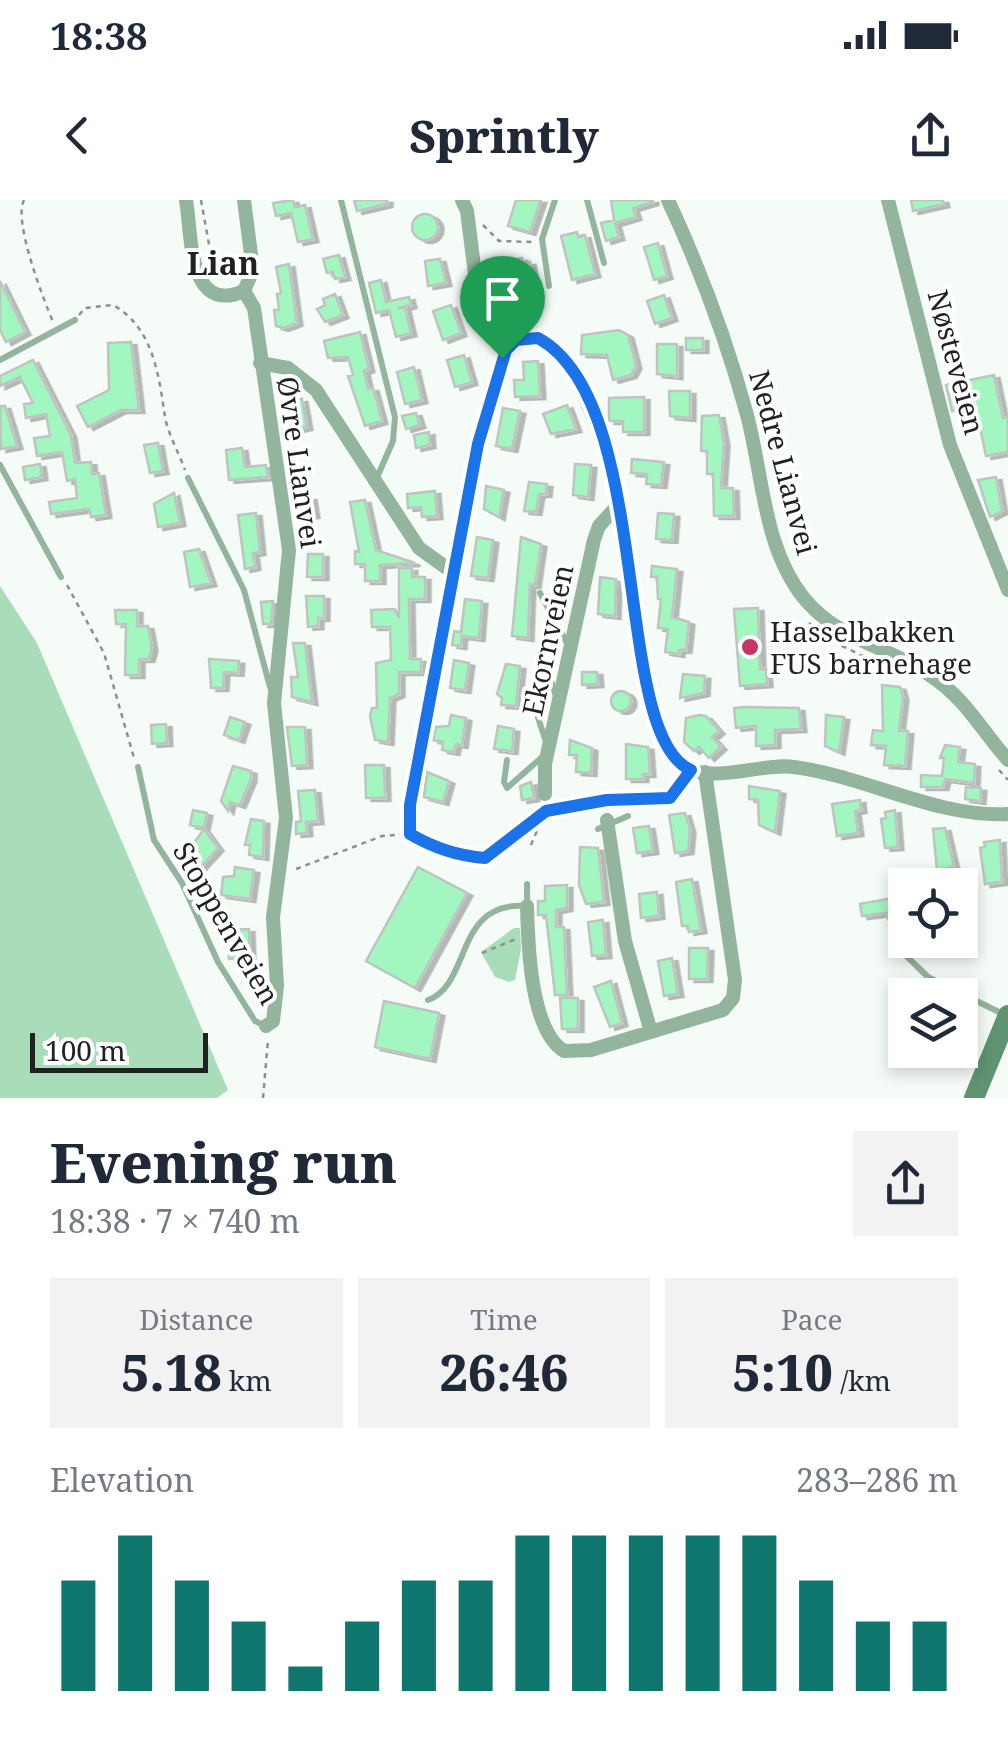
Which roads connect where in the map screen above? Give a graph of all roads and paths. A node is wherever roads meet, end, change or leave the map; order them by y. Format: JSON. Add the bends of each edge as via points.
{"nodes":[{"id":1,"x":24,"y":200,"type":"edge"},
{"id":2,"x":186,"y":200,"type":"edge"},
{"id":3,"x":200,"y":200,"type":"edge"},
{"id":4,"x":244,"y":200,"type":"edge"},
{"id":5,"x":341,"y":200,"type":"edge"},
{"id":6,"x":555,"y":200,"type":"edge"},
{"id":7,"x":587,"y":200,"type":"edge"},
{"id":8,"x":668,"y":200,"type":"edge"},
{"id":9,"x":888,"y":200,"type":"edge"},
{"id":10,"x":467,"y":204,"type":"edge"},
{"id":11,"x":542,"y":242,"type":"junction"},
{"id":12,"x":251,"y":260,"type":"junction"},
{"id":13,"x":604,"y":263,"type":"dead end"},
{"id":14,"x":549,"y":286,"type":"dead end"},
{"id":15,"x":244,"y":291,"type":"junction"},
{"id":16,"x":76,"y":320,"type":"joint"},
{"id":17,"x":57,"y":331,"type":"junction"},
{"id":18,"x":510,"y":345,"type":"junction"},
{"id":19,"x":0,"y":360,"type":"edge"},
{"id":20,"x":260,"y":363,"type":"junction"},
{"id":21,"x":0,"y":465,"type":"edge"},
{"id":22,"x":188,"y":478,"type":"joint"},
{"id":23,"x":375,"y":483,"type":"junction"},
{"id":24,"x":618,"y":504,"type":"junction"},
{"id":25,"x":455,"y":574,"type":"junction"},
{"id":26,"x":61,"y":577,"type":"joint"},
{"id":27,"x":1008,"y":590,"type":"edge"},
{"id":28,"x":540,"y":593,"type":"dead end"},
{"id":29,"x":800,"y":615,"type":"dead end"},
{"id":30,"x":541,"y":650,"type":"dead end"},
{"id":31,"x":570,"y":651,"type":"junction"},
{"id":32,"x":874,"y":661,"type":"dead end"},
{"id":33,"x":530,"y":690,"type":"dead end"},
{"id":34,"x":274,"y":703,"type":"junction"},
{"id":35,"x":560,"y":704,"type":"junction"},
{"id":36,"x":549,"y":751,"type":"junction"},
{"id":37,"x":507,"y":760,"type":"dead end"},
{"id":38,"x":992,"y":760,"type":"dead end"},
{"id":39,"x":1008,"y":760,"type":"edge"},
{"id":40,"x":138,"y":767,"type":"joint"},
{"id":41,"x":698,"y":771,"type":"junction"},
{"id":42,"x":1008,"y":780,"type":"edge"},
{"id":43,"x":545,"y":794,"type":"dead end"},
{"id":44,"x":410,"y":805,"type":"joint"},
{"id":45,"x":546,"y":811,"type":"junction"},
{"id":46,"x":1007,"y":812,"type":"edge"},
{"id":47,"x":628,"y":816,"type":"dead end"},
{"id":48,"x":604,"y":824,"type":"joint"},
{"id":49,"x":410,"y":834,"type":"junction"},
{"id":50,"x":530,"y":845,"type":"dead end"},
{"id":51,"x":296,"y":869,"type":"dead end"},
{"id":52,"x":527,"y":884,"type":"dead end"},
{"id":53,"x":527,"y":906,"type":"junction"},
{"id":54,"x":528,"y":928,"type":"junction"},
{"id":55,"x":482,"y":953,"type":"dead end"},
{"id":56,"x":908,"y":958,"type":"edge"},
{"id":57,"x":428,"y":1000,"type":"dead end"},
{"id":58,"x":1008,"y":1016,"type":"edge"},
{"id":59,"x":266,"y":1026,"type":"junction"},
{"id":60,"x":651,"y":1032,"type":"junction"},
{"id":61,"x":263,"y":1098,"type":"edge"},
{"id":62,"x":974,"y":1098,"type":"edge"}],
"edges":[{"from":1,"to":17,"type":"path","via":[[20,218],[34,275]]},
{"from":2,"to":15,"type":"street","via":[[200,282],[220,295]]},
{"from":3,"to":12,"type":"path","via":[[214,272],[225,276]]},
{"from":4,"to":12,"type":"street","name":"Øvre Lianvei"},
{"from":5,"to":23,"type":"lane","via":[[395,418]]},
{"from":6,"to":11,"type":"lane"},
{"from":7,"to":13,"type":"lane"},
{"from":8,"to":39,"type":"street","name":"Nedre Lianvei","via":[[725,342],[788,574],[832,625],[948,688]]},
{"from":9,"to":27,"type":"street","name":"Nøsteveien","via":[[950,445]]},
{"from":10,"to":11,"type":"path","via":[[499,241]]},
{"from":10,"to":18,"type":"street","via":[[477,290]]},
{"from":11,"to":14,"type":"lane"},
{"from":12,"to":15,"type":"street","name":"Øvre Lianvei"},
{"from":15,"to":20,"type":"street","name":"Øvre Lianvei","via":[[254,308]]},
{"from":16,"to":17,"type":"lane"},
{"from":16,"to":22,"type":"path","via":[[84,308],[113,305],[140,331],[162,380],[165,419]]},
{"from":17,"to":19,"type":"lane"},
{"from":18,"to":24,"type":"street","via":[[538,338],[567,361],[593,415]]},
{"from":18,"to":25,"type":"street","via":[[480,432]]},
{"from":20,"to":23,"type":"street","via":[[288,368],[316,390]]},
{"from":20,"to":34,"type":"street","name":"Øvre Lianvei","via":[[288,550]]},
{"from":21,"to":26,"type":"lane"},
{"from":22,"to":34,"type":"lane","name":"Øvre Lianvei","via":[[244,590]]},
{"from":23,"to":25,"type":"street","via":[[418,548]]},
{"from":24,"to":31,"type":"street","name":"Ekornveien","via":[[594,540]]},
{"from":24,"to":41,"type":"street","via":[[654,713],[670,754]]},
{"from":25,"to":44,"type":"street"},
{"from":26,"to":40,"type":"path","via":[[104,652]]},
{"from":28,"to":31,"type":"lane"},
{"from":29,"to":32,"type":"path"},
{"from":30,"to":35,"type":"lane"},
{"from":31,"to":35,"type":"street","name":"Ekornveien"},
{"from":33,"to":36,"type":"lane"},
{"from":34,"to":59,"type":"street","name":"Øvre Lianvei","via":[[286,818],[273,915],[277,1002]]},
{"from":35,"to":36,"type":"street","name":"Ekornveien"},
{"from":36,"to":37,"type":"lane","via":[[508,788]]},
{"from":36,"to":43,"type":"street","name":"Ekornveien"},
{"from":38,"to":42,"type":"path"},
{"from":40,"to":59,"type":"lane","name":"Stoppenveien","via":[[154,840],[218,962],[255,1022]]},
{"from":41,"to":45,"type":"path","via":[[670,798]]},
{"from":41,"to":46,"type":"street","via":[[791,766],[995,816]]},
{"from":41,"to":60,"type":"street","via":[[733,998],[723,1010]]},
{"from":44,"to":49,"type":"path"},
{"from":45,"to":49,"type":"path","via":[[485,858],[433,848]]},
{"from":45,"to":50,"type":"path"},
{"from":47,"to":48,"type":"lane"},
{"from":48,"to":60,"type":"street","via":[[625,941]]},
{"from":49,"to":51,"type":"path","via":[[382,836]]},
{"from":52,"to":53,"type":"lane"},
{"from":53,"to":54,"type":"street"},
{"from":53,"to":57,"type":"lane","via":[[498,908]]},
{"from":54,"to":55,"type":"path","via":[[511,944]]},
{"from":54,"to":60,"type":"street","via":[[537,999],[558,1048],[579,1053]]},
{"from":56,"to":58,"type":"lane","via":[[928,977]]},
{"from":58,"to":62,"type":"main road"},
{"from":59,"to":61,"type":"path","name":"Stoppenveien","via":[[270,1052]]}]}
